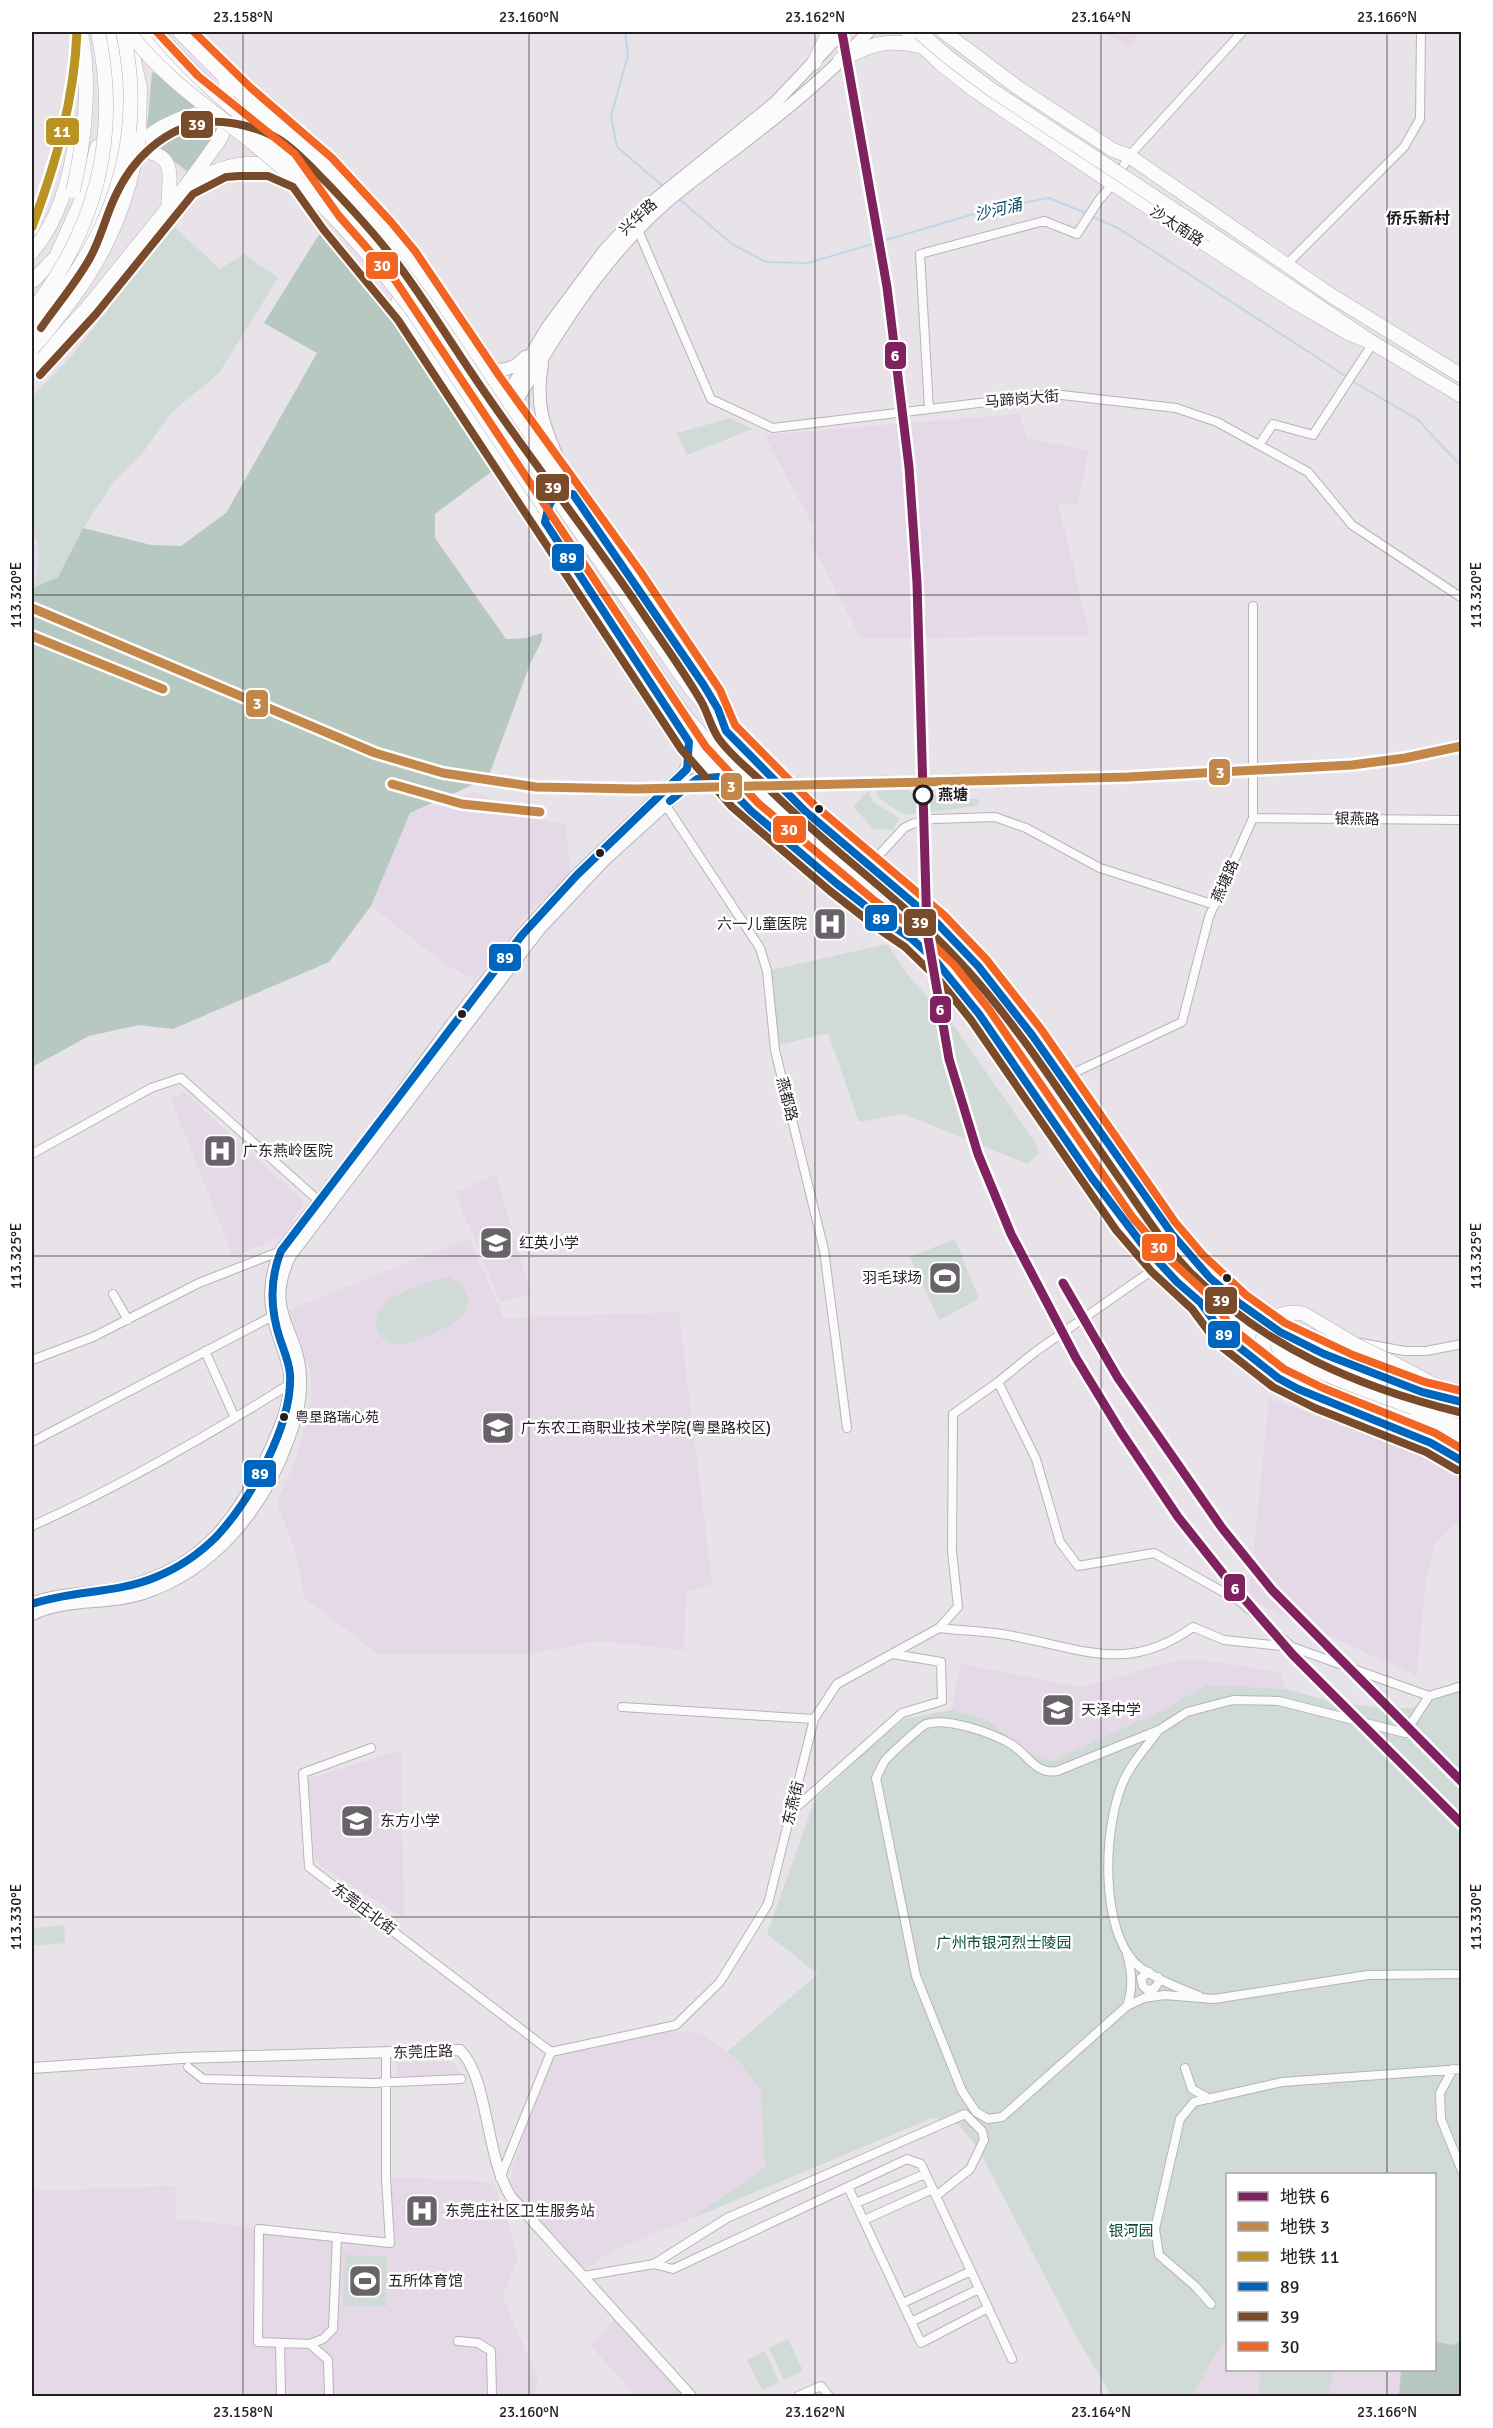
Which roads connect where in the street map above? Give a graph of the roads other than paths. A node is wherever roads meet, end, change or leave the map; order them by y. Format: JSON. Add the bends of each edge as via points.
{"nodes":[{"id":1,"x":81,"y":32,"type":"edge"},
{"id":2,"x":90,"y":32,"type":"edge"},
{"id":3,"x":98,"y":32,"type":"edge"},
{"id":4,"x":108,"y":32,"type":"edge"},
{"id":5,"x":127,"y":32,"type":"edge"},
{"id":6,"x":143,"y":32,"type":"edge"},
{"id":7,"x":158,"y":32,"type":"edge"},
{"id":8,"x":180,"y":32,"type":"edge"},
{"id":9,"x":829,"y":32,"type":"edge"},
{"id":10,"x":842,"y":32,"type":"edge"},
{"id":11,"x":868,"y":32,"type":"edge"},
{"id":12,"x":908,"y":32,"type":"edge"},
{"id":13,"x":919,"y":32,"type":"edge"},
{"id":14,"x":944,"y":32,"type":"edge"},
{"id":15,"x":1242,"y":32,"type":"edge"},
{"id":16,"x":1421,"y":32,"type":"edge"},
{"id":17,"x":922,"y":46,"type":"junction"},
{"id":18,"x":840,"y":60,"type":"junction"},
{"id":19,"x":814,"y":63,"type":"junction"},
{"id":20,"x":225,"y":77,"type":"junction"},
{"id":21,"x":229,"y":113,"type":"junction"},
{"id":22,"x":285,"y":131,"type":"junction"},
{"id":23,"x":132,"y":150,"type":"junction"},
{"id":24,"x":96,"y":153,"type":"junction"},
{"id":25,"x":1129,"y":156,"type":"junction"},
{"id":26,"x":288,"y":162,"type":"junction"},
{"id":27,"x":691,"y":175,"type":"junction"},
{"id":28,"x":300,"y":179,"type":"junction"},
{"id":29,"x":1113,"y":184,"type":"junction"},
{"id":30,"x":186,"y":186,"type":"junction"},
{"id":31,"x":73,"y":190,"type":"junction"},
{"id":32,"x":319,"y":190,"type":"junction"},
{"id":33,"x":105,"y":192,"type":"junction"},
{"id":34,"x":660,"y":202,"type":"junction"},
{"id":35,"x":168,"y":208,"type":"junction"},
{"id":36,"x":638,"y":230,"type":"junction"},
{"id":37,"x":32,"y":252,"type":"edge"},
{"id":38,"x":1291,"y":260,"type":"dead end"},
{"id":39,"x":32,"y":264,"type":"edge"},
{"id":40,"x":66,"y":276,"type":"junction"},
{"id":41,"x":32,"y":282,"type":"edge"},
{"id":42,"x":32,"y":311,"type":"edge"},
{"id":43,"x":32,"y":321,"type":"edge"},
{"id":44,"x":32,"y":330,"type":"edge"},
{"id":45,"x":1373,"y":343,"type":"junction"},
{"id":46,"x":540,"y":348,"type":"junction"},
{"id":47,"x":32,"y":350,"type":"edge"},
{"id":48,"x":32,"y":368,"type":"edge"},
{"id":49,"x":481,"y":368,"type":"junction"},
{"id":50,"x":1461,"y":376,"type":"edge"},
{"id":51,"x":1461,"y":396,"type":"edge"},
{"id":52,"x":505,"y":409,"type":"junction"},
{"id":53,"x":929,"y":409,"type":"junction"},
{"id":54,"x":1259,"y":444,"type":"junction"},
{"id":55,"x":494,"y":448,"type":"junction"},
{"id":56,"x":573,"y":494,"type":"junction"},
{"id":57,"x":545,"y":522,"type":"junction"},
{"id":58,"x":1461,"y":598,"type":"edge"},
{"id":59,"x":1253,"y":606,"type":"dead end"},
{"id":60,"x":726,"y":731,"type":"junction"},
{"id":61,"x":689,"y":742,"type":"junction"},
{"id":62,"x":718,"y":777,"type":"junction"},
{"id":63,"x":663,"y":800,"type":"junction"},
{"id":64,"x":1253,"y":818,"type":"junction"},
{"id":65,"x":1461,"y":820,"type":"edge"},
{"id":66,"x":868,"y":867,"type":"junction"},
{"id":67,"x":1215,"y":905,"type":"junction"},
{"id":68,"x":912,"y":939,"type":"junction"},
{"id":69,"x":1063,"y":1078,"type":"junction"},
{"id":70,"x":32,"y":1154,"type":"edge"},
{"id":71,"x":319,"y":1201,"type":"junction"},
{"id":72,"x":281,"y":1251,"type":"junction"},
{"id":73,"x":1160,"y":1265,"type":"junction"},
{"id":74,"x":113,"y":1294,"type":"dead end"},
{"id":75,"x":1200,"y":1302,"type":"junction"},
{"id":76,"x":273,"y":1316,"type":"junction"},
{"id":77,"x":128,"y":1320,"type":"junction"},
{"id":78,"x":1291,"y":1338,"type":"junction"},
{"id":79,"x":1461,"y":1344,"type":"edge"},
{"id":80,"x":205,"y":1351,"type":"junction"},
{"id":81,"x":32,"y":1360,"type":"edge"},
{"id":82,"x":998,"y":1382,"type":"junction"},
{"id":83,"x":290,"y":1384,"type":"junction"},
{"id":84,"x":1458,"y":1399,"type":"edge"},
{"id":85,"x":235,"y":1418,"type":"junction"},
{"id":86,"x":847,"y":1428,"type":"dead end"},
{"id":87,"x":1461,"y":1428,"type":"edge"},
{"id":88,"x":32,"y":1442,"type":"edge"},
{"id":89,"x":1461,"y":1442,"type":"edge"},
{"id":90,"x":1461,"y":1459,"type":"edge"},
{"id":91,"x":32,"y":1526,"type":"edge"},
{"id":92,"x":32,"y":1604,"type":"edge"},
{"id":93,"x":32,"y":1614,"type":"edge"},
{"id":94,"x":939,"y":1628,"type":"junction"},
{"id":95,"x":1292,"y":1647,"type":"junction"},
{"id":96,"x":893,"y":1654,"type":"junction"},
{"id":97,"x":1461,"y":1686,"type":"edge"},
{"id":98,"x":1429,"y":1696,"type":"junction"},
{"id":99,"x":622,"y":1707,"type":"dead end"},
{"id":100,"x":814,"y":1719,"type":"junction"},
{"id":101,"x":1159,"y":1730,"type":"junction"},
{"id":102,"x":371,"y":1748,"type":"dead end"},
{"id":103,"x":790,"y":1812,"type":"junction"},
{"id":104,"x":1125,"y":1948,"type":"junction"},
{"id":105,"x":1149,"y":1972,"type":"junction"},
{"id":106,"x":1461,"y":1974,"type":"edge"},
{"id":107,"x":1158,"y":1977,"type":"junction"},
{"id":108,"x":1151,"y":1993,"type":"junction"},
{"id":109,"x":1207,"y":1999,"type":"junction"},
{"id":110,"x":1127,"y":2006,"type":"junction"},
{"id":111,"x":551,"y":2052,"type":"junction"},
{"id":112,"x":386,"y":2054,"type":"junction"},
{"id":113,"x":188,"y":2067,"type":"dead end"},
{"id":114,"x":32,"y":2068,"type":"edge"},
{"id":115,"x":1185,"y":2068,"type":"dead end"},
{"id":116,"x":1457,"y":2069,"type":"edge"},
{"id":117,"x":461,"y":2079,"type":"dead end"},
{"id":118,"x":387,"y":2082,"type":"junction"},
{"id":119,"x":1210,"y":2099,"type":"junction"},
{"id":120,"x":1461,"y":2171,"type":"edge"},
{"id":121,"x":926,"y":2174,"type":"junction"},
{"id":122,"x":500,"y":2178,"type":"junction"},
{"id":123,"x":848,"y":2187,"type":"junction"},
{"id":124,"x":934,"y":2192,"type":"junction"},
{"id":125,"x":856,"y":2203,"type":"junction"},
{"id":126,"x":864,"y":2220,"type":"junction"},
{"id":127,"x":337,"y":2236,"type":"junction"},
{"id":128,"x":654,"y":2264,"type":"junction"},
{"id":129,"x":971,"y":2271,"type":"junction"},
{"id":130,"x":584,"y":2276,"type":"junction"},
{"id":131,"x":980,"y":2289,"type":"junction"},
{"id":132,"x":903,"y":2303,"type":"junction"},
{"id":133,"x":1211,"y":2304,"type":"dead end"},
{"id":134,"x":988,"y":2308,"type":"junction"},
{"id":135,"x":911,"y":2322,"type":"junction"},
{"id":136,"x":458,"y":2341,"type":"dead end"},
{"id":137,"x":280,"y":2343,"type":"junction"},
{"id":138,"x":310,"y":2344,"type":"junction"},
{"id":139,"x":1012,"y":2359,"type":"dead end"},
{"id":140,"x":281,"y":2397,"type":"edge"},
{"id":141,"x":329,"y":2397,"type":"edge"},
{"id":142,"x":492,"y":2397,"type":"edge"},
{"id":143,"x":691,"y":2397,"type":"edge"},
{"id":144,"x":798,"y":2397,"type":"edge"},
{"id":145,"x":829,"y":2397,"type":"edge"}],
"edges":[{"from":1,"to":31,"type":"main road","bridge":true,"via":[[86,107]]},
{"from":2,"to":24,"type":"main road","via":[[101,105]]},
{"from":2,"to":37,"type":"main road","via":[[82,54],[78,124],[67,181],[51,223]]},
{"from":3,"to":42,"type":"main road","bridge":true,"via":[[107,102],[99,179],[67,260]]},
{"from":4,"to":33,"type":"main road","via":[[115,58],[116,106]]},
{"from":5,"to":44,"type":"main road","bridge":true,"via":[[130,94],[120,180],[87,257]]},
{"from":5,"to":47,"type":"main road","bridge":true,"via":[[140,88],[141,115],[130,187],[115,229],[96,265]]},
{"from":5,"to":68,"type":"main road","bridge":true,"via":[[172,80],[302,185],[368,254],[414,313],[681,711],[729,768],[873,896]]},
{"from":6,"to":21,"type":"main road","via":[[191,84]]},
{"from":7,"to":60,"type":"main road","bridge":true,"via":[[212,90],[311,173],[384,249],[691,689]]},
{"from":8,"to":20,"type":"main road"},
{"from":9,"to":19,"type":"main road"},
{"from":10,"to":19,"type":"main road","name":"兴华路"},
{"from":11,"to":18,"type":"main road","name":"兴华路"},
{"from":12,"to":17,"type":"main road","name":"沙太南路"},
{"from":13,"to":45,"type":"main road","bridge":true,"via":[[985,85]]},
{"from":14,"to":25,"type":"main road","name":"沙太南路","via":[[1017,87],[1113,150]]},
{"from":15,"to":25,"type":"street"},
{"from":16,"to":38,"type":"street","via":[[1420,118],[1404,147]]},
{"from":17,"to":18,"type":"main road","via":[[888,42],[867,46]]},
{"from":17,"to":29,"type":"main road","name":"沙太南路","via":[[974,90]]},
{"from":18,"to":27,"type":"main road","name":"兴华路","via":[[765,126]]},
{"from":19,"to":27,"type":"main road","name":"兴华路","via":[[766,111]]},
{"from":20,"to":21,"type":"main road"},
{"from":20,"to":22,"type":"main road"},
{"from":21,"to":22,"type":"main road","via":[[259,119]]},
{"from":21,"to":23,"type":"main road","via":[[203,112],[174,121],[148,135]]},
{"from":21,"to":26,"type":"main road"},
{"from":21,"to":30,"type":"main road","via":[[226,129]]},
{"from":22,"to":49,"type":"main road","via":[[324,165],[383,229],[429,289]]},
{"from":23,"to":33,"type":"main road"},
{"from":23,"to":35,"type":"main road","via":[[155,152],[165,160],[169,170]]},
{"from":24,"to":40,"type":"main road"},
{"from":24,"to":41,"type":"main road","via":[[65,240],[56,257]]},
{"from":25,"to":29,"type":"street"},
{"from":25,"to":50,"type":"main road","name":"沙太南路","via":[[1338,299]]},
{"from":26,"to":28,"type":"main road"},
{"from":26,"to":32,"type":"main road"},
{"from":27,"to":34,"type":"main road","name":"兴华路"},
{"from":28,"to":30,"type":"main road","via":[[270,166],[239,165],[223,167]]},
{"from":28,"to":32,"type":"main road"},
{"from":28,"to":55,"type":"main road","via":[[387,287]]},
{"from":29,"to":45,"type":"main road","name":"沙太南路","via":[[1293,301]]},
{"from":29,"to":53,"type":"street","via":[[1077,234],[1044,221],[920,254]]},
{"from":30,"to":35,"type":"main road"},
{"from":31,"to":39,"type":"main road","via":[[51,239]]},
{"from":31,"to":41,"type":"main road","via":[[53,250]]},
{"from":32,"to":52,"type":"main road","via":[[391,270],[487,407],[491,411]]},
{"from":33,"to":40,"type":"main road","via":[[88,238]]},
{"from":34,"to":36,"type":"main road","name":"兴华路"},
{"from":34,"to":46,"type":"main road","name":"兴华路","via":[[605,250]]},
{"from":35,"to":48,"type":"main road","via":[[88,307]]},
{"from":36,"to":46,"type":"main road","name":"兴华路"},
{"from":36,"to":53,"type":"street","name":"马蹄岗大街","via":[[711,399],[773,428]]},
{"from":40,"to":43,"type":"main road"},
{"from":45,"to":51,"type":"main road","name":"沙太南路"},
{"from":45,"to":54,"type":"street","via":[[1313,435],[1273,423]]},
{"from":46,"to":49,"type":"main road","via":[[511,368]]},
{"from":46,"to":52,"type":"main road","name":"兴华路"},
{"from":46,"to":56,"type":"main road","via":[[539,410]]},
{"from":49,"to":52,"type":"main road"},
{"from":52,"to":55,"type":"main road","name":"兴华路"},
{"from":52,"to":56,"type":"main road"},
{"from":53,"to":54,"type":"street","name":"马蹄岗大街","via":[[1053,394],[1176,408],[1217,422]]},
{"from":54,"to":58,"type":"street","name":"马蹄岗大街","via":[[1308,472],[1352,525]]},
{"from":55,"to":57,"type":"main road"},
{"from":56,"to":57,"type":"main road","via":[[553,498]]},
{"from":56,"to":60,"type":"main road","via":[[704,684]]},
{"from":57,"to":61,"type":"main road"},
{"from":59,"to":64,"type":"street","name":"燕塘路"},
{"from":60,"to":66,"type":"main road","via":[[805,811]]},
{"from":61,"to":62,"type":"main road"},
{"from":61,"to":63,"type":"main road","via":[[687,769]]},
{"from":62,"to":63,"type":"main road","via":[[706,776],[690,782]]},
{"from":62,"to":68,"type":"main road","via":[[751,811],[836,883]]},
{"from":63,"to":71,"type":"main road","via":[[577,874],[529,927]]},
{"from":63,"to":86,"type":"street","name":"燕都路","via":[[760,948],[767,971],[775,1050],[824,1250]]},
{"from":63,"to":93,"type":"main road","via":[[539,929],[290,1255],[280,1274],[278,1294],[280,1313],[299,1367],[299,1404],[284,1451],[267,1486],[232,1535],[187,1572],[143,1594],[58,1605]]},
{"from":64,"to":65,"type":"street","name":"银燕路"},
{"from":64,"to":67,"type":"street","name":"燕塘路"},
{"from":66,"to":67,"type":"street","via":[[912,824],[933,819],[995,817],[1026,828],[1100,868]]},
{"from":66,"to":69,"type":"main road","via":[[962,947]]},
{"from":67,"to":69,"type":"street","name":"燕塘路","via":[[1182,1022]]},
{"from":68,"to":73,"type":"main road","via":[[947,973],[979,1014],[1125,1224]]},
{"from":69,"to":78,"type":"main road","via":[[1180,1245],[1239,1303]]},
{"from":70,"to":71,"type":"street","via":[[151,1088],[181,1078]]},
{"from":71,"to":72,"type":"main road"},
{"from":72,"to":76,"type":"main road","via":[[270,1284]]},
{"from":72,"to":77,"type":"street","via":[[199,1283]]},
{"from":73,"to":75,"type":"main road"},
{"from":73,"to":82,"type":"street"},
{"from":74,"to":77,"type":"street"},
{"from":75,"to":87,"type":"main road","via":[[1248,1336],[1298,1363]]},
{"from":75,"to":90,"type":"main road","via":[[1226,1336],[1278,1378]]},
{"from":76,"to":80,"type":"street"},
{"from":76,"to":83,"type":"main road","via":[[287,1359]]},
{"from":77,"to":81,"type":"street"},
{"from":78,"to":79,"type":"street","via":[[1306,1332],[1338,1342],[1405,1351]]},
{"from":78,"to":84,"type":"main road","via":[[1422,1392]]},
{"from":80,"to":85,"type":"street"},
{"from":80,"to":88,"type":"street"},
{"from":82,"to":94,"type":"street","name":"东燕街","via":[[953,1414],[952,1551],[958,1607]]},
{"from":82,"to":95,"type":"street","via":[[1036,1459],[1060,1542],[1078,1566],[1154,1553],[1241,1602]]},
{"from":83,"to":85,"type":"street"},
{"from":83,"to":92,"type":"main road","via":[[281,1428],[251,1489],[223,1530],[201,1551],[163,1575],[127,1587],[55,1596]]},
{"from":84,"to":89,"type":"main road","bridge":true,"via":[[1296,1312],[1273,1320],[1262,1340],[1265,1356],[1284,1375]]},
{"from":85,"to":91,"type":"street","via":[[73,1508]]},
{"from":94,"to":95,"type":"street","via":[[1010,1635],[1100,1655],[1144,1652],[1172,1642],[1193,1627],[1224,1640]]},
{"from":94,"to":96,"type":"street","name":"东燕街"},
{"from":95,"to":98,"type":"street"},
{"from":96,"to":100,"type":"street","name":"东燕街","via":[[837,1684]]},
{"from":96,"to":103,"type":"street","via":[[941,1662],[942,1701],[902,1713]]},
{"from":97,"to":98,"type":"street"},
{"from":98,"to":101,"type":"street","via":[[1405,1733],[1279,1701],[1244,1699],[1187,1712]]},
{"from":99,"to":100,"type":"street"},
{"from":100,"to":103,"type":"street","name":"东燕街"},
{"from":101,"to":104,"type":"street","via":[[1126,1776],[1112,1812],[1109,1900]]},
{"from":101,"to":110,"type":"street","via":[[1047,1773],[1012,1745],[974,1728],[951,1723],[926,1724],[885,1760],[876,1778],[916,1976],[962,2091],[976,2112],[988,2119],[1002,2117]]},
{"from":102,"to":111,"type":"street","name":"东莞庄北街","via":[[303,1773],[309,1868]]},
{"from":103,"to":111,"type":"street","name":"东燕街","via":[[768,1904],[720,1982],[676,2025]]},
{"from":104,"to":105,"type":"street","via":[[1139,1967]]},
{"from":104,"to":110,"type":"street","via":[[1131,1976]]},
{"from":105,"to":107,"type":"street"},
{"from":105,"to":108,"type":"street","via":[[1141,1978]]},
{"from":106,"to":109,"type":"street","via":[[1368,1975]]},
{"from":107,"to":108,"type":"street"},
{"from":107,"to":109,"type":"street"},
{"from":108,"to":109,"type":"street"},
{"from":108,"to":110,"type":"street"},
{"from":111,"to":122,"type":"street"},
{"from":112,"to":114,"type":"street","name":"东莞庄路","via":[[175,2059]]},
{"from":112,"to":118,"type":"street"},
{"from":112,"to":122,"type":"street","name":"东莞庄路","via":[[453,2049],[466,2056],[476,2079]]},
{"from":113,"to":118,"type":"street","via":[[203,2079]]},
{"from":115,"to":119,"type":"street","via":[[1192,2089]]},
{"from":116,"to":119,"type":"street","via":[[1282,2082]]},
{"from":116,"to":120,"type":"street","via":[[1440,2093],[1441,2119]]},
{"from":117,"to":118,"type":"street"},
{"from":118,"to":127,"type":"street","via":[[390,2243]]},
{"from":119,"to":133,"type":"street","via":[[1194,2102],[1180,2119],[1155,2229],[1159,2255]]},
{"from":121,"to":123,"type":"street","via":[[921,2164],[907,2159]]},
{"from":121,"to":124,"type":"street"},
{"from":121,"to":125,"type":"street"},
{"from":122,"to":130,"type":"street","name":"东莞庄路","via":[[518,2206]]},
{"from":123,"to":125,"type":"street"},
{"from":123,"to":128,"type":"street","via":[[673,2269]]},
{"from":124,"to":126,"type":"street"},
{"from":124,"to":128,"type":"street","via":[[970,2169],[984,2140],[982,2131],[965,2114],[727,2218]]},
{"from":124,"to":129,"type":"street"},
{"from":125,"to":126,"type":"street"},
{"from":126,"to":132,"type":"street"},
{"from":127,"to":137,"type":"street","via":[[259,2229],[258,2342]]},
{"from":127,"to":138,"type":"street","via":[[333,2329]]},
{"from":128,"to":130,"type":"street"},
{"from":129,"to":131,"type":"street"},
{"from":129,"to":132,"type":"street"},
{"from":130,"to":143,"type":"street","name":"东莞庄路"},
{"from":131,"to":134,"type":"street"},
{"from":131,"to":135,"type":"street"},
{"from":132,"to":135,"type":"street"},
{"from":134,"to":135,"type":"street","via":[[921,2343]]},
{"from":134,"to":139,"type":"street"},
{"from":136,"to":142,"type":"street","via":[[478,2343],[491,2351]]},
{"from":137,"to":138,"type":"street"},
{"from":137,"to":140,"type":"street"},
{"from":138,"to":141,"type":"street","via":[[328,2360]]},
{"from":144,"to":145,"type":"street","via":[[821,2386]]}]}
